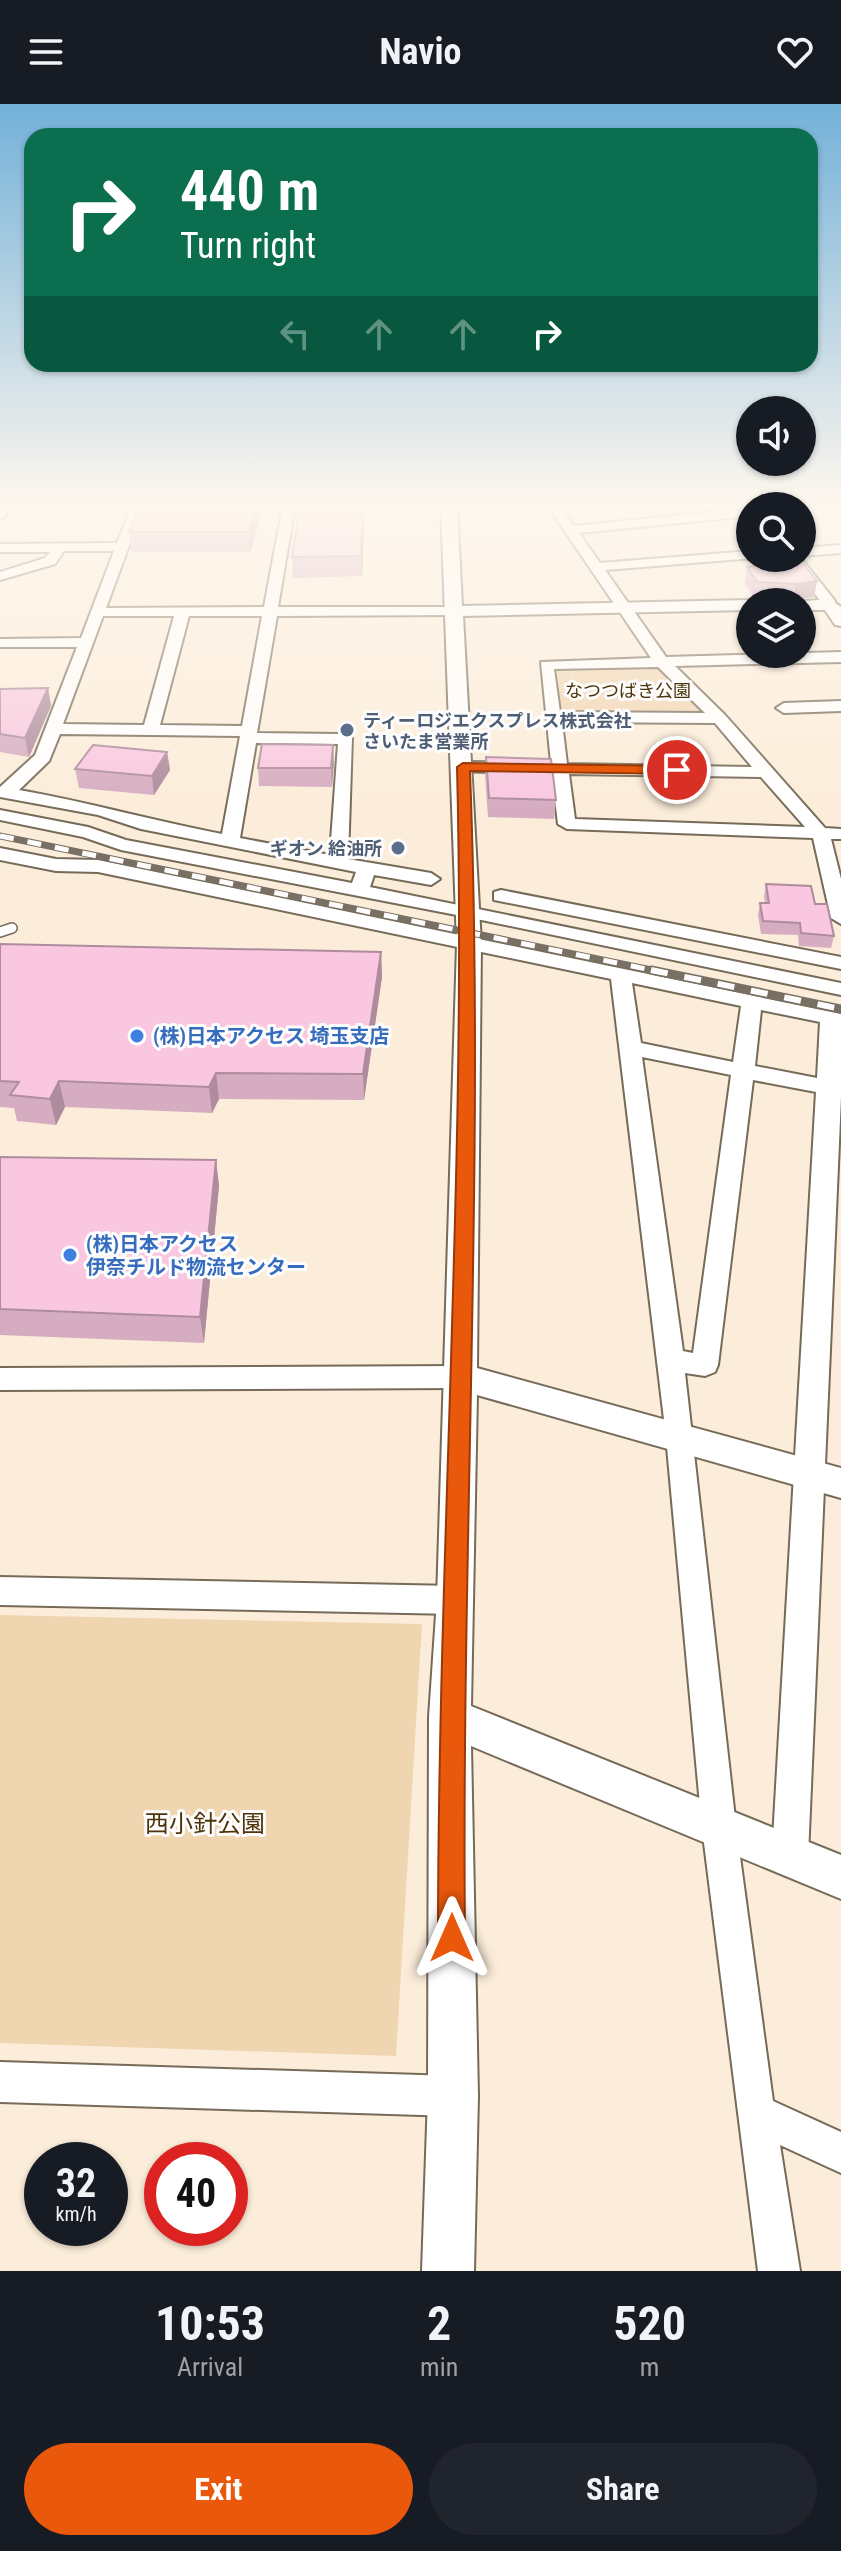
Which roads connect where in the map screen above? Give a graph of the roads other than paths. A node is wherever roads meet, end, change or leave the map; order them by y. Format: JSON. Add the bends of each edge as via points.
{"nodes":[{"id":1,"x":100,"y":606,"type":"edge"},
{"id":2,"x":271,"y":606,"type":"edge"},
{"id":3,"x":457,"y":606,"type":"edge"},
{"id":4,"x":678,"y":606,"type":"edge"},
{"id":5,"x":623,"y":607,"type":"junction"},
{"id":6,"x":183,"y":611,"type":"junction"},
{"id":7,"x":270,"y":611,"type":"junction"},
{"id":8,"x":457,"y":611,"type":"junction"},
{"id":9,"x":98,"y":612,"type":"junction"},
{"id":10,"x":86,"y":642,"type":"junction"},
{"id":11,"x":0,"y":643,"type":"edge"},
{"id":12,"x":841,"y":657,"type":"edge"},
{"id":13,"x":661,"y":661,"type":"junction"},
{"id":14,"x":841,"y":706,"type":"edge"},
{"id":15,"x":784,"y":708,"type":"dead end"},
{"id":16,"x":553,"y":717,"type":"junction"},
{"id":17,"x":719,"y":718,"type":"junction"},
{"id":18,"x":151,"y":728,"type":"junction"},
{"id":19,"x":55,"y":729,"type":"junction"},
{"id":20,"x":247,"y":735,"type":"junction"},
{"id":21,"x":463,"y":767,"type":"junction"},
{"id":22,"x":559,"y":769,"type":"junction"},
{"id":23,"x":765,"y":772,"type":"junction"},
{"id":24,"x":3,"y":793,"type":"edge"},
{"id":25,"x":0,"y":815,"type":"edge"},
{"id":26,"x":841,"y":834,"type":"edge"},
{"id":27,"x":821,"y":835,"type":"junction"},
{"id":28,"x":230,"y":842,"type":"junction"},
{"id":29,"x":0,"y":854,"type":"edge"},
{"id":30,"x":339,"y":861,"type":"junction"},
{"id":31,"x":367,"y":868,"type":"junction"},
{"id":32,"x":431,"y":879,"type":"dead end"},
{"id":33,"x":360,"y":889,"type":"junction"},
{"id":34,"x":501,"y":896,"type":"dead end"},
{"id":35,"x":467,"y":911,"type":"junction"},
{"id":36,"x":841,"y":918,"type":"edge"},
{"id":37,"x":12,"y":928,"type":"dead end"},
{"id":38,"x":0,"y":932,"type":"edge"},
{"id":39,"x":469,"y":944,"type":"junction"},
{"id":40,"x":841,"y":963,"type":"edge"},
{"id":41,"x":621,"y":975,"type":"junction"},
{"id":42,"x":841,"y":989,"type":"edge"},
{"id":43,"x":752,"y":1002,"type":"junction"},
{"id":44,"x":836,"y":1019,"type":"edge"},
{"id":45,"x":630,"y":1048,"type":"junction"},
{"id":46,"x":741,"y":1070,"type":"junction"},
{"id":47,"x":833,"y":1089,"type":"edge"},
{"id":48,"x":671,"y":1360,"type":"junction"},
{"id":49,"x":460,"y":1377,"type":"junction"},
{"id":50,"x":0,"y":1379,"type":"edge"},
{"id":51,"x":680,"y":1436,"type":"junction"},
{"id":52,"x":825,"y":1479,"type":"edge"},
{"id":53,"x":0,"y":1591,"type":"edge"},
{"id":54,"x":456,"y":1600,"type":"junction"},
{"id":55,"x":450,"y":1717,"type":"junction"},
{"id":56,"x":719,"y":1827,"type":"junction"},
{"id":57,"x":790,"y":1856,"type":"junction"},
{"id":58,"x":841,"y":1877,"type":"edge"},
{"id":59,"x":0,"y":2082,"type":"edge"},
{"id":60,"x":453,"y":2096,"type":"junction"},
{"id":61,"x":755,"y":2113,"type":"junction"},
{"id":62,"x":841,"y":2153,"type":"edge"},
{"id":63,"x":448,"y":2271,"type":"edge"},
{"id":64,"x":779,"y":2271,"type":"edge"}],
"edges":[{"from":1,"to":9,"type":"street"},
{"from":2,"to":7,"type":"street"},
{"from":3,"to":8,"type":"street"},
{"from":4,"to":5,"type":"street"},
{"from":5,"to":8,"type":"street"},
{"from":5,"to":13,"type":"street"},
{"from":6,"to":7,"type":"street"},
{"from":6,"to":9,"type":"street"},
{"from":6,"to":18,"type":"street"},
{"from":7,"to":8,"type":"street"},
{"from":7,"to":20,"type":"street"},
{"from":8,"to":21,"type":"street"},
{"from":9,"to":10,"type":"street"},
{"from":10,"to":11,"type":"street"},
{"from":10,"to":19,"type":"street"},
{"from":12,"to":13,"type":"street"},
{"from":13,"to":16,"type":"street","via":[[546,665]]},
{"from":13,"to":17,"type":"street"},
{"from":14,"to":15,"type":"street"},
{"from":16,"to":17,"type":"street"},
{"from":16,"to":22,"type":"street"},
{"from":17,"to":23,"type":"street"},
{"from":18,"to":19,"type":"street"},
{"from":18,"to":20,"type":"street"},
{"from":19,"to":24,"type":"street","via":[[43,757]]},
{"from":20,"to":28,"type":"street"},
{"from":20,"to":30,"type":"street","via":[[346,742]]},
{"from":21,"to":22,"type":"street"},
{"from":21,"to":35,"type":"street"},
{"from":22,"to":23,"type":"street"},
{"from":22,"to":27,"type":"street","via":[[567,824]]},
{"from":23,"to":27,"type":"street"},
{"from":24,"to":28,"type":"street","via":[[102,810],[141,824]]},
{"from":25,"to":33,"type":"street","via":[[88,832],[121,845]]},
{"from":26,"to":27,"type":"street"},
{"from":27,"to":36,"type":"street"},
{"from":28,"to":30,"type":"street"},
{"from":29,"to":39,"type":"street","via":[[56,865],[98,866]]},
{"from":30,"to":31,"type":"street"},
{"from":31,"to":32,"type":"street"},
{"from":31,"to":33,"type":"street"},
{"from":33,"to":35,"type":"street"},
{"from":34,"to":40,"type":"street"},
{"from":35,"to":39,"type":"street"},
{"from":35,"to":42,"type":"street"},
{"from":37,"to":38,"type":"lane"},
{"from":39,"to":41,"type":"street"},
{"from":39,"to":49,"type":"street"},
{"from":41,"to":43,"type":"street"},
{"from":41,"to":45,"type":"street"},
{"from":43,"to":44,"type":"street"},
{"from":43,"to":46,"type":"street"},
{"from":44,"to":47,"type":"street"},
{"from":45,"to":46,"type":"street"},
{"from":45,"to":48,"type":"street"},
{"from":46,"to":47,"type":"street"},
{"from":46,"to":48,"type":"street","via":[[705,1365]]},
{"from":47,"to":52,"type":"street"},
{"from":48,"to":51,"type":"street"},
{"from":49,"to":50,"type":"street"},
{"from":49,"to":51,"type":"street"},
{"from":49,"to":54,"type":"street"},
{"from":51,"to":52,"type":"street"},
{"from":51,"to":56,"type":"street"},
{"from":52,"to":57,"type":"street"},
{"from":53,"to":54,"type":"street"},
{"from":54,"to":55,"type":"street"},
{"from":55,"to":56,"type":"street"},
{"from":55,"to":60,"type":"street"},
{"from":56,"to":57,"type":"street"},
{"from":56,"to":61,"type":"street"},
{"from":57,"to":58,"type":"street"},
{"from":59,"to":60,"type":"street"},
{"from":60,"to":63,"type":"street"},
{"from":61,"to":62,"type":"street"},
{"from":61,"to":64,"type":"street"}]}
